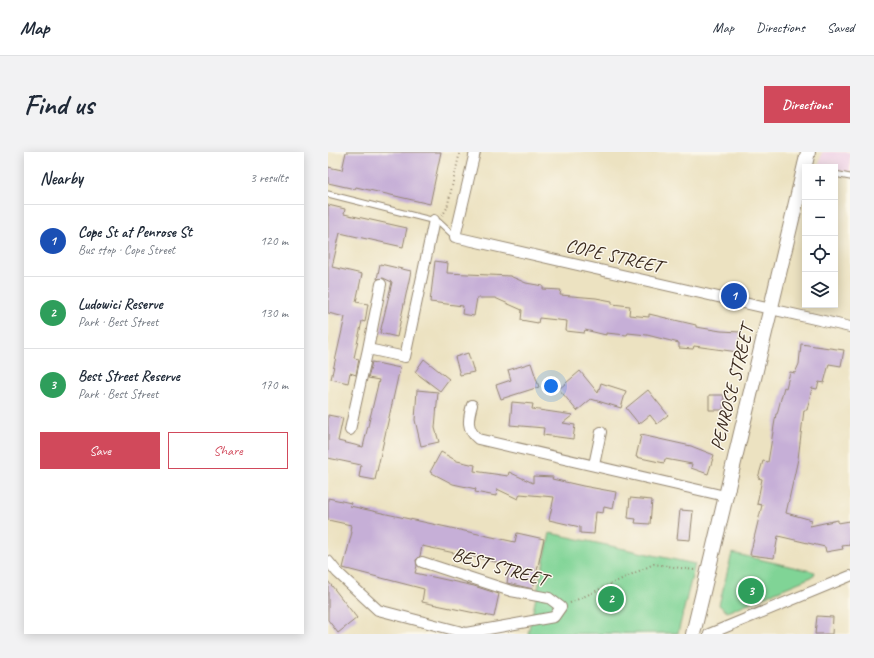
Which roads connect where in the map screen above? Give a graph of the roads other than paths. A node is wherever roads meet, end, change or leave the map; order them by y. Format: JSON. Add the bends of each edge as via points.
{"nodes":[{"id":1,"x":475,"y":152,"type":"edge"},
{"id":2,"x":808,"y":152,"type":"edge"},
{"id":3,"x":806,"y":164,"type":"edge"},
{"id":4,"x":838,"y":175,"type":"edge"},
{"id":5,"x":850,"y":177,"type":"edge"},
{"id":6,"x":802,"y":179,"type":"edge"},
{"id":7,"x":328,"y":194,"type":"edge"},
{"id":8,"x":437,"y":221,"type":"junction"},
{"id":9,"x":455,"y":237,"type":"junction"},
{"id":10,"x":381,"y":284,"type":"dead end"},
{"id":11,"x":770,"y":310,"type":"junction"},
{"id":12,"x":850,"y":327,"type":"edge"},
{"id":13,"x":368,"y":349,"type":"junction"},
{"id":14,"x":472,"y":405,"type":"dead end"},
{"id":15,"x":350,"y":430,"type":"dead end"},
{"id":16,"x":601,"y":432,"type":"dead end"},
{"id":17,"x":594,"y":465,"type":"junction"},
{"id":18,"x":725,"y":496,"type":"junction"},
{"id":19,"x":328,"y":561,"type":"edge"},
{"id":20,"x":422,"y":562,"type":"dead end"},
{"id":21,"x":850,"y":576,"type":"edge"},
{"id":22,"x":466,"y":634,"type":"edge"},
{"id":23,"x":693,"y":634,"type":"edge"},
{"id":24,"x":709,"y":634,"type":"edge"}],
"edges":[{"from":1,"to":9,"type":"street"},
{"from":2,"to":3,"type":"main road","name":"PENROSE STREET"},
{"from":4,"to":5,"type":"lane"},
{"from":6,"to":11,"type":"main road","name":"PENROSE STREET"},
{"from":7,"to":8,"type":"lane"},
{"from":8,"to":9,"type":"lane"},
{"from":8,"to":13,"type":"street","via":[[405,357]]},
{"from":9,"to":11,"type":"street","name":"COPE STREET"},
{"from":10,"to":13,"type":"street"},
{"from":11,"to":12,"type":"street","name":"COPE STREET"},
{"from":11,"to":18,"type":"main road","name":"PENROSE STREET"},
{"from":13,"to":15,"type":"street"},
{"from":14,"to":17,"type":"street","via":[[468,426],[478,439]]},
{"from":16,"to":17,"type":"street"},
{"from":17,"to":18,"type":"street"},
{"from":18,"to":23,"type":"main road","name":"PENROSE STREET"},
{"from":19,"to":22,"type":"street","name":"BEST STREET","via":[[336,572],[378,610]]},
{"from":20,"to":22,"type":"street","name":"BEST STREET","via":[[511,591],[549,598],[561,607],[554,617]]},
{"from":21,"to":24,"type":"street"}]}
